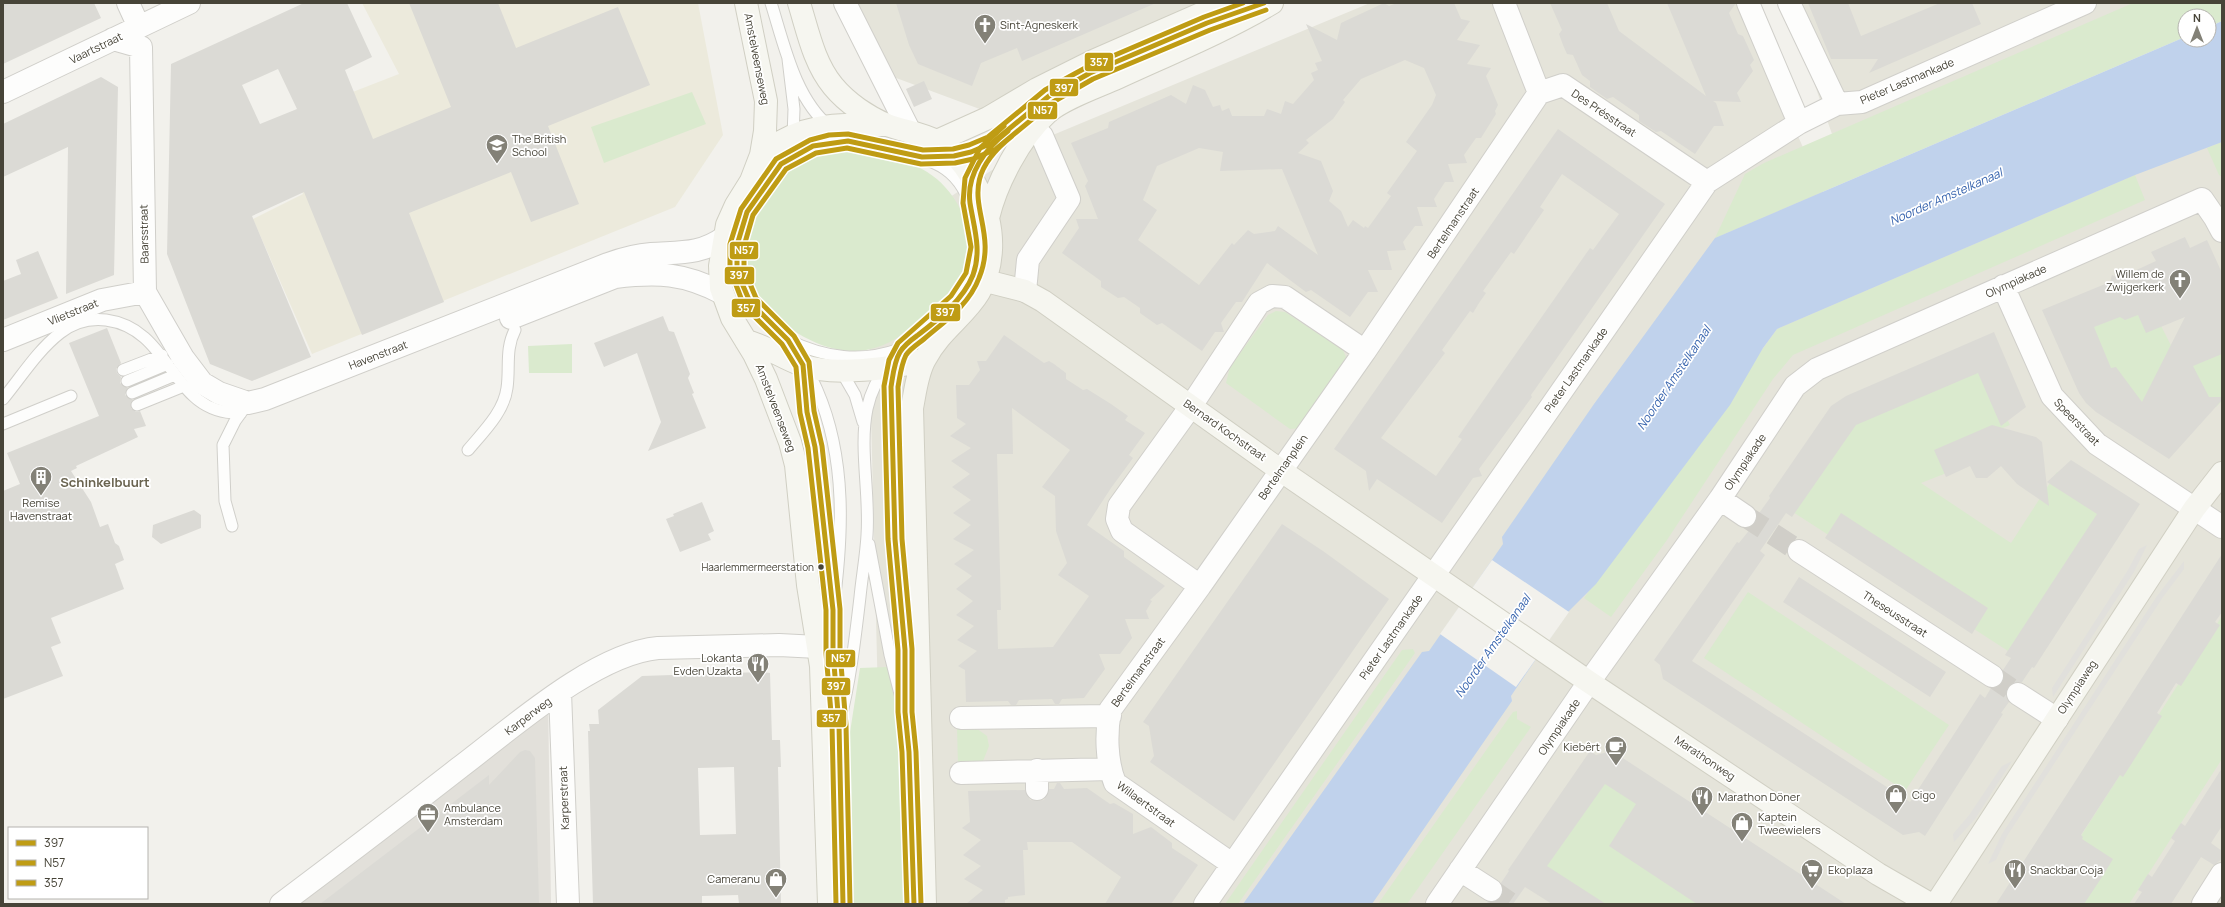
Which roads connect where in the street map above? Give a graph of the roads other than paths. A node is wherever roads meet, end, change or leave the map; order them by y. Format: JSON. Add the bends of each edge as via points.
{"nodes":[{"id":1,"x":128,"y":3,"type":"edge"},
{"id":2,"x":188,"y":3,"type":"edge"},
{"id":3,"x":746,"y":3,"type":"edge"},
{"id":4,"x":771,"y":3,"type":"edge"},
{"id":5,"x":799,"y":3,"type":"edge"},
{"id":6,"x":844,"y":3,"type":"edge"},
{"id":7,"x":1238,"y":3,"type":"edge"},
{"id":8,"x":1264,"y":3,"type":"edge"},
{"id":9,"x":1272,"y":3,"type":"edge"},
{"id":10,"x":1504,"y":3,"type":"edge"},
{"id":11,"x":1748,"y":3,"type":"edge"},
{"id":12,"x":1789,"y":3,"type":"edge"},
{"id":13,"x":2085,"y":3,"type":"edge"},
{"id":14,"x":139,"y":27,"type":"junction"},
{"id":15,"x":113,"y":39,"type":"junction"},
{"id":16,"x":788,"y":59,"type":"junction"},
{"id":17,"x":3,"y":92,"type":"edge"},
{"id":18,"x":1539,"y":93,"type":"junction"},
{"id":19,"x":1837,"y":104,"type":"junction"},
{"id":20,"x":1798,"y":123,"type":"junction"},
{"id":21,"x":827,"y":125,"type":"junction"},
{"id":22,"x":887,"y":125,"type":"junction"},
{"id":23,"x":1026,"y":126,"type":"junction"},
{"id":24,"x":910,"y":132,"type":"junction"},
{"id":25,"x":794,"y":134,"type":"junction"},
{"id":26,"x":848,"y":140,"type":"junction"},
{"id":27,"x":937,"y":141,"type":"junction"},
{"id":28,"x":992,"y":143,"type":"junction"},
{"id":29,"x":761,"y":155,"type":"junction"},
{"id":30,"x":954,"y":156,"type":"junction"},
{"id":31,"x":922,"y":157,"type":"junction"},
{"id":32,"x":781,"y":164,"type":"junction"},
{"id":33,"x":973,"y":179,"type":"junction"},
{"id":34,"x":1707,"y":182,"type":"junction"},
{"id":35,"x":970,"y":200,"type":"junction"},
{"id":36,"x":988,"y":218,"type":"junction"},
{"id":37,"x":2222,"y":231,"type":"edge"},
{"id":38,"x":725,"y":237,"type":"junction"},
{"id":39,"x":986,"y":281,"type":"junction"},
{"id":40,"x":2003,"y":286,"type":"junction"},
{"id":41,"x":1025,"y":291,"type":"junction"},
{"id":42,"x":145,"y":292,"type":"junction"},
{"id":43,"x":722,"y":294,"type":"junction"},
{"id":44,"x":511,"y":317,"type":"junction"},
{"id":45,"x":3,"y":340,"type":"edge"},
{"id":46,"x":788,"y":340,"type":"junction"},
{"id":47,"x":754,"y":343,"type":"junction"},
{"id":48,"x":1365,"y":351,"type":"junction"},
{"id":49,"x":165,"y":359,"type":"junction"},
{"id":50,"x":925,"y":359,"type":"junction"},
{"id":51,"x":894,"y":361,"type":"junction"},
{"id":52,"x":835,"y":363,"type":"junction"},
{"id":53,"x":803,"y":365,"type":"junction"},
{"id":54,"x":123,"y":370,"type":"dead end"},
{"id":55,"x":175,"y":374,"type":"junction"},
{"id":56,"x":127,"y":381,"type":"dead end"},
{"id":57,"x":184,"y":386,"type":"junction"},
{"id":58,"x":132,"y":393,"type":"dead end"},
{"id":59,"x":71,"y":396,"type":"dead end"},
{"id":60,"x":3,"y":399,"type":"edge"},
{"id":61,"x":137,"y":405,"type":"dead end"},
{"id":62,"x":1191,"y":406,"type":"junction"},
{"id":63,"x":245,"y":408,"type":"junction"},
{"id":64,"x":3,"y":424,"type":"edge"},
{"id":65,"x":865,"y":428,"type":"junction"},
{"id":66,"x":468,"y":450,"type":"dead end"},
{"id":67,"x":1280,"y":470,"type":"junction"},
{"id":68,"x":2222,"y":473,"type":"edge"},
{"id":69,"x":1720,"y":500,"type":"junction"},
{"id":70,"x":2194,"y":509,"type":"junction"},
{"id":71,"x":1745,"y":516,"type":"tunnel mouth"},
{"id":72,"x":232,"y":526,"type":"dead end"},
{"id":73,"x":2222,"y":527,"type":"edge"},
{"id":74,"x":867,"y":533,"type":"junction"},
{"id":75,"x":1799,"y":551,"type":"tunnel mouth"},
{"id":76,"x":1434,"y":575,"type":"junction"},
{"id":77,"x":1200,"y":586,"type":"junction"},
{"id":78,"x":833,"y":610,"type":"junction"},
{"id":79,"x":818,"y":647,"type":"junction"},
{"id":80,"x":1562,"y":663,"type":"joint"},
{"id":81,"x":1992,"y":676,"type":"tunnel mouth"},
{"id":82,"x":1589,"y":682,"type":"junction"},
{"id":83,"x":560,"y":692,"type":"junction"},
{"id":84,"x":2018,"y":694,"type":"tunnel mouth"},
{"id":85,"x":905,"y":712,"type":"junction"},
{"id":86,"x":1110,"y":716,"type":"junction"},
{"id":87,"x":961,"y":718,"type":"dead end"},
{"id":88,"x":2056,"y":719,"type":"junction"},
{"id":89,"x":839,"y":726,"type":"junction"},
{"id":90,"x":1109,"y":769,"type":"junction"},
{"id":91,"x":961,"y":773,"type":"dead end"},
{"id":92,"x":1232,"y":864,"type":"junction"},
{"id":93,"x":1460,"y":870,"type":"junction"},
{"id":94,"x":2222,"y":874,"type":"edge"},
{"id":95,"x":1491,"y":890,"type":"tunnel mouth"},
{"id":96,"x":281,"y":904,"type":"edge"},
{"id":97,"x":568,"y":904,"type":"edge"},
{"id":98,"x":828,"y":904,"type":"edge"},
{"id":99,"x":844,"y":904,"type":"edge"},
{"id":100,"x":914,"y":904,"type":"edge"},
{"id":101,"x":925,"y":904,"type":"edge"},
{"id":102,"x":1205,"y":904,"type":"edge"},
{"id":103,"x":1437,"y":904,"type":"edge"},
{"id":104,"x":1930,"y":904,"type":"edge"},
{"id":105,"x":1936,"y":904,"type":"edge"},
{"id":106,"x":2203,"y":904,"type":"edge"}],
"edges":[{"from":1,"to":14,"type":"street"},
{"from":2,"to":14,"type":"street","name":"Vaartstraat"},
{"from":3,"to":29,"type":"street","name":"Amstelveenseweg","via":[[766,101],[766,131]]},
{"from":4,"to":16,"type":"lane","name":"Amstelveenseweg"},
{"from":5,"to":22,"type":"street","via":[[814,53],[834,87],[863,112]]},
{"from":6,"to":24,"type":"street"},
{"from":7,"to":27,"type":"street","via":[[1212,9],[1093,61],[1037,89],[988,118]]},
{"from":8,"to":23,"type":"lane","via":[[1207,23],[1090,73],[1049,96]]},
{"from":9,"to":23,"type":"street","via":[[1181,49],[1075,97]]},
{"from":10,"to":18,"type":"street"},
{"from":11,"to":20,"type":"street"},
{"from":12,"to":19,"type":"street"},
{"from":13,"to":19,"type":"street","name":"Pieter Lastmankade","via":[[1862,102]]},
{"from":14,"to":15,"type":"street","name":"Vaartstraat"},
{"from":15,"to":17,"type":"street","name":"Vaartstraat"},
{"from":15,"to":42,"type":"street","name":"Baarsstraat","via":[[141,47]]},
{"from":16,"to":21,"type":"lane","name":"Amstelveenseweg","via":[[808,101]]},
{"from":16,"to":25,"type":"lane","name":"Amstelveenseweg"},
{"from":18,"to":34,"type":"street","name":"Des Présstraat","via":[[1563,85]]},
{"from":18,"to":48,"type":"street","name":"Bertelmanstraat"},
{"from":19,"to":20,"type":"street","name":"Pieter Lastmankade"},
{"from":20,"to":34,"type":"street","name":"Pieter Lastmankade"},
{"from":21,"to":22,"type":"street"},
{"from":21,"to":25,"type":"street"},
{"from":21,"to":26,"type":"lane","name":"Amstelveenseweg"},
{"from":22,"to":24,"type":"street"},
{"from":23,"to":28,"type":"lane"},
{"from":23,"to":36,"type":"street","via":[[1000,180]]},
{"from":23,"to":41,"type":"street","via":[[1042,136],[1069,199],[1028,260]]},
{"from":24,"to":27,"type":"street"},
{"from":25,"to":29,"type":"street"},
{"from":25,"to":32,"type":"lane","name":"Amstelveenseweg","via":[[788,154]]},
{"from":26,"to":31,"type":"lane","name":"Amstelveenseweg"},
{"from":26,"to":32,"type":"lane","name":"Amstelveenseweg","via":[[813,146]]},
{"from":27,"to":30,"type":"street"},
{"from":28,"to":30,"type":"lane"},
{"from":28,"to":33,"type":"lane","via":[[980,160]]},
{"from":29,"to":38,"type":"street","name":"Amstelveenseweg","via":[[751,181],[736,205]]},
{"from":30,"to":31,"type":"lane"},
{"from":30,"to":33,"type":"street"},
{"from":31,"to":35,"type":"lane","name":"Amstelveenseweg","via":[[946,169],[964,188]]},
{"from":32,"to":46,"type":"lane","name":"Amstelveenseweg","via":[[747,212],[739,232],[736,256],[741,282],[750,302]]},
{"from":33,"to":35,"type":"lane"},
{"from":33,"to":36,"type":"street","via":[[982,196]]},
{"from":34,"to":76,"type":"street","name":"Pieter Lastmankade"},
{"from":35,"to":51,"type":"lane","name":"Amstelveenseweg","via":[[978,240],[977,260],[965,292]]},
{"from":36,"to":39,"type":"street","via":[[991,250]]},
{"from":37,"to":40,"type":"street","name":"Olympiakade","via":[[2202,199]]},
{"from":38,"to":43,"type":"street","name":"Amstelveenseweg","via":[[720,266]]},
{"from":38,"to":44,"type":"street","name":"Havenstraat","via":[[714,245],[698,251],[650,254],[608,264]]},
{"from":39,"to":41,"type":"street","name":"Bernard Kochstraat"},
{"from":39,"to":50,"type":"street","via":[[968,309]]},
{"from":40,"to":69,"type":"street","name":"Olympiakade","via":[[1817,369],[1795,386]]},
{"from":40,"to":70,"type":"street","name":"Speerstraat","via":[[2052,396],[2097,444]]},
{"from":41,"to":62,"type":"street","name":"Bernard Kochstraat"},
{"from":42,"to":45,"type":"street","name":"Vlietstraat","via":[[102,300]]},
{"from":42,"to":63,"type":"street","name":"Baarsstraat","via":[[183,358],[202,382]]},
{"from":43,"to":44,"type":"street","name":"Havenstraat","via":[[694,280],[677,276],[648,274],[615,277]]},
{"from":43,"to":47,"type":"street","name":"Amstelveenseweg","via":[[732,318]]},
{"from":44,"to":63,"type":"street","name":"Havenstraat","via":[[265,399]]},
{"from":44,"to":66,"type":"lane","via":[[508,388],[504,402]]},
{"from":46,"to":52,"type":"lane","name":"Amstelveenseweg"},
{"from":46,"to":53,"type":"lane","name":"Amstelveenseweg"},
{"from":47,"to":53,"type":"street","name":"Amstelveenseweg"},
{"from":47,"to":79,"type":"street","name":"Amstelveenseweg","via":[[754,354],[770,389],[796,465],[808,584]]},
{"from":48,"to":62,"type":"street","via":[[1285,297],[1272,296],[1259,303]]},
{"from":48,"to":67,"type":"street","name":"Bertelmanplein"},
{"from":49,"to":54,"type":"lane"},
{"from":49,"to":55,"type":"lane"},
{"from":49,"to":56,"type":"lane"},
{"from":49,"to":60,"type":"lane","via":[[150,341],[135,329],[110,321],[88,319],[69,327],[54,338]]},
{"from":50,"to":51,"type":"street","name":"Amstelveenseweg"},
{"from":50,"to":101,"type":"street","via":[[912,408]]},
{"from":51,"to":52,"type":"street","name":"Amstelveenseweg"},
{"from":51,"to":65,"type":"lane","name":"Amstelveenseweg","via":[[870,398]]},
{"from":51,"to":85,"type":"lane","name":"Amstelveenseweg","via":[[891,387],[895,539],[905,650]]},
{"from":52,"to":53,"type":"street","name":"Amstelveenseweg"},
{"from":52,"to":65,"type":"lane","name":"Amstelveenseweg","via":[[855,395]]},
{"from":53,"to":78,"type":"lane","name":"Amstelveenseweg","via":[[803,388],[815,447]]},
{"from":53,"to":78,"type":"lane","name":"Amstelveenseweg","via":[[817,388],[836,461],[841,511],[839,569]]},
{"from":55,"to":57,"type":"lane"},
{"from":55,"to":58,"type":"lane"},
{"from":57,"to":61,"type":"lane"},
{"from":57,"to":63,"type":"lane","via":[[206,406],[224,413]]},
{"from":59,"to":64,"type":"lane"},
{"from":62,"to":67,"type":"street","name":"Bernard Kochstraat"},
{"from":62,"to":77,"type":"street","via":[[1119,506],[1117,519],[1122,531]]},
{"from":63,"to":72,"type":"lane","via":[[223,445],[225,501]]},
{"from":65,"to":74,"type":"lane","name":"Amstelveenseweg"},
{"from":67,"to":76,"type":"street","name":"Bernard Kochstraat"},
{"from":67,"to":77,"type":"street","name":"Bertelmanplein"},
{"from":68,"to":70,"type":"street","name":"Olympiaweg"},
{"from":69,"to":71,"type":"street"},
{"from":69,"to":82,"type":"street","name":"Olympiakade"},
{"from":70,"to":73,"type":"street","name":"Speerstraat"},
{"from":70,"to":88,"type":"street","name":"Olympiaweg"},
{"from":74,"to":85,"type":"lane","name":"Amstelveenseweg","via":[[890,655]]},
{"from":74,"to":89,"type":"lane","name":"Amstelveenseweg","via":[[853,656]]},
{"from":75,"to":81,"type":"street","name":"Theseusstraat"},
{"from":76,"to":80,"type":"street","name":"Bernard Kochstraat"},
{"from":76,"to":92,"type":"street","name":"Pieter Lastmankade"},
{"from":77,"to":86,"type":"street","name":"Bertelmanstraat","via":[[1110,710]]},
{"from":78,"to":89,"type":"lane","name":"Amstelveenseweg"},
{"from":79,"to":83,"type":"street","name":"Karperweg","via":[[779,645],[642,649],[623,655]]},
{"from":79,"to":98,"type":"street","name":"Amstelveenseweg","via":[[822,692]]},
{"from":80,"to":82,"type":"street","name":"Marathonweg"},
{"from":82,"to":93,"type":"street","name":"Olympiakade"},
{"from":82,"to":104,"type":"street","name":"Marathonweg","via":[[1878,874]]},
{"from":83,"to":96,"type":"street","name":"Karperweg"},
{"from":83,"to":97,"type":"street","name":"Karperstraat"},
{"from":84,"to":88,"type":"street"},
{"from":85,"to":100,"type":"lane","name":"Amstelveenseweg","via":[[909,752]]},
{"from":86,"to":87,"type":"street","via":[[1036,708]]},
{"from":86,"to":90,"type":"street","name":"Bertelmanstraat"},
{"from":88,"to":105,"type":"street","name":"Olympiaweg"},
{"from":89,"to":99,"type":"lane","name":"Amstelveenseweg"},
{"from":90,"to":91,"type":"street","name":"Willaertstraat","via":[[1037,780]]},
{"from":90,"to":92,"type":"street","name":"Willaertstraat","via":[[1115,783]]},
{"from":92,"to":102,"type":"street","name":"Pieter Lastmankade"},
{"from":93,"to":95,"type":"street"},
{"from":93,"to":103,"type":"street","name":"Olympiakade"},
{"from":94,"to":106,"type":"street"}]}
